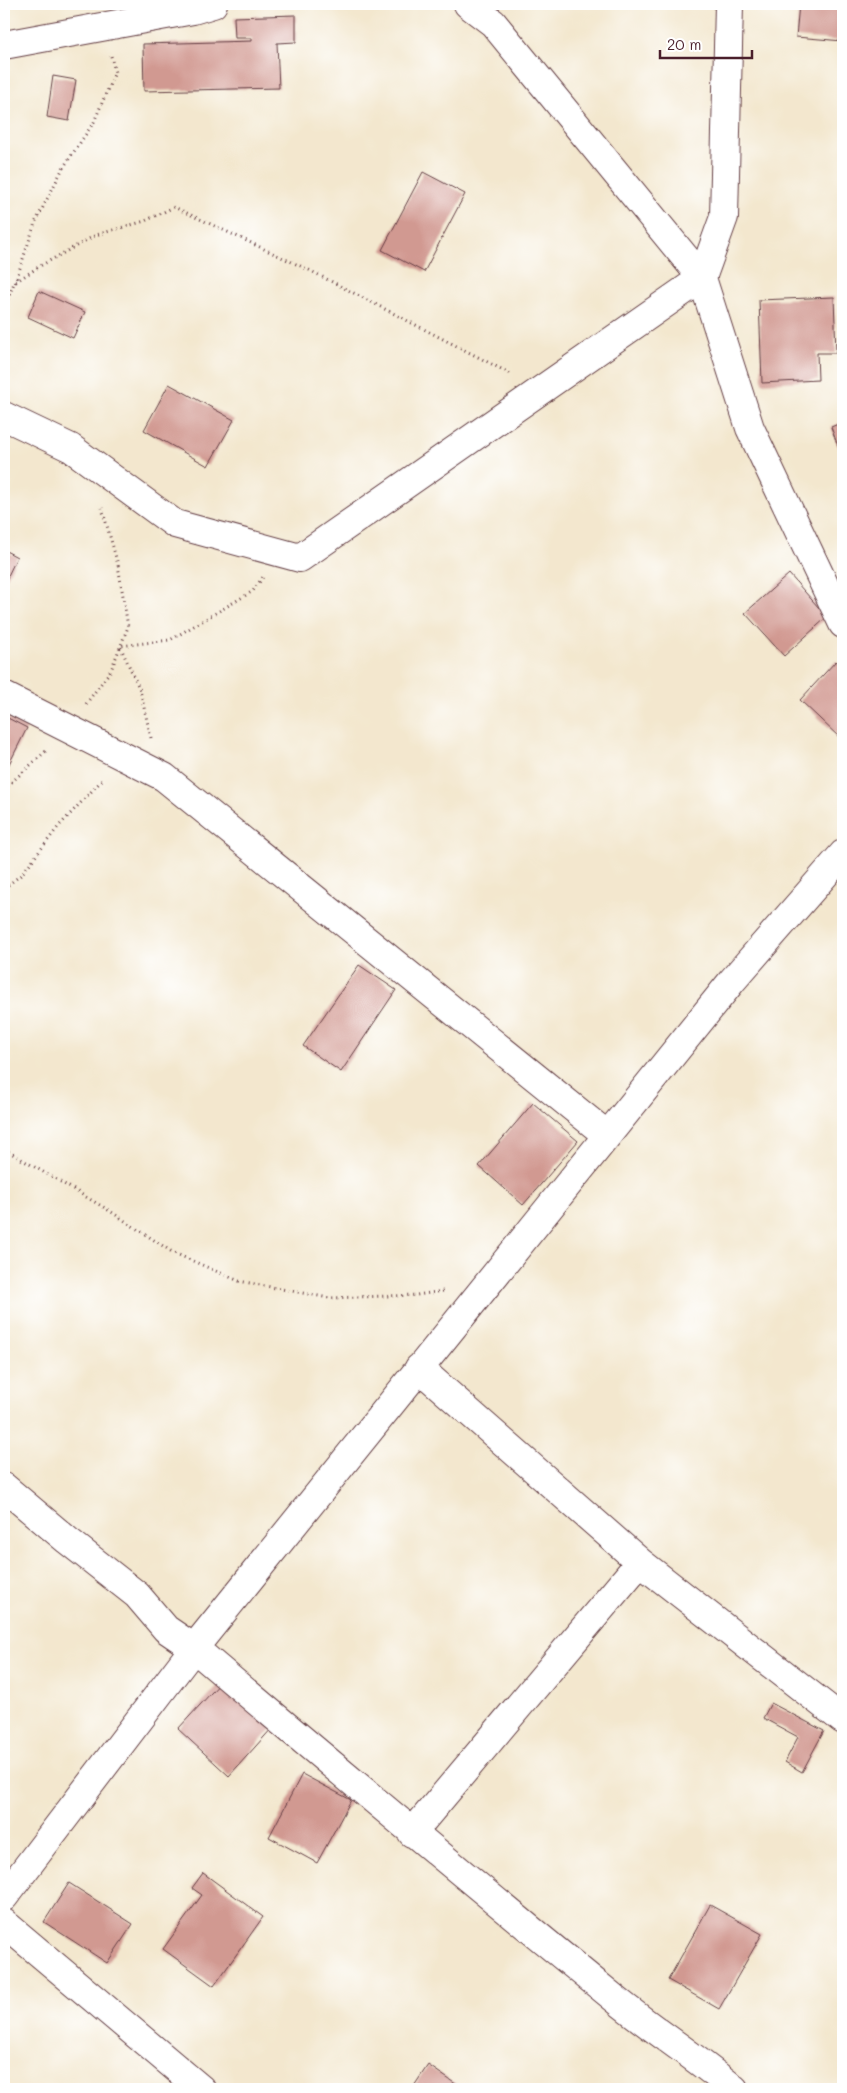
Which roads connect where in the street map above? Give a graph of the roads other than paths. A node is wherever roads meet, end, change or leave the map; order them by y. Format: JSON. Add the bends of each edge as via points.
{"nodes":[{"id":1,"x":213,"y":4,"type":"edge"},
{"id":2,"x":468,"y":4,"type":"edge"},
{"id":3,"x":729,"y":4,"type":"edge"},
{"id":4,"x":4,"y":45,"type":"edge"},
{"id":5,"x":702,"y":278,"type":"junction"},
{"id":6,"x":4,"y":416,"type":"edge"},
{"id":7,"x":843,"y":624,"type":"edge"},
{"id":8,"x":4,"y":696,"type":"edge"},
{"id":9,"x":843,"y":854,"type":"edge"},
{"id":10,"x":607,"y":1135,"type":"junction"},
{"id":11,"x":419,"y":1368,"type":"junction"},
{"id":12,"x":4,"y":1487,"type":"edge"},
{"id":13,"x":640,"y":1562,"type":"junction"},
{"id":14,"x":194,"y":1648,"type":"junction"},
{"id":15,"x":843,"y":1720,"type":"edge"},
{"id":16,"x":412,"y":1834,"type":"junction"},
{"id":17,"x":4,"y":1897,"type":"edge"},
{"id":18,"x":4,"y":1923,"type":"edge"},
{"id":19,"x":201,"y":2089,"type":"edge"},
{"id":20,"x":734,"y":2089,"type":"edge"}],
"edges":[{"from":1,"to":4,"type":"street"},
{"from":2,"to":5,"type":"street","via":[[493,23]]},
{"from":3,"to":5,"type":"street","via":[[724,217]]},
{"from":5,"to":6,"type":"street","via":[[300,558],[176,524],[71,448]]},
{"from":5,"to":7,"type":"street","via":[[750,428]]},
{"from":8,"to":10,"type":"street","via":[[164,777]]},
{"from":9,"to":10,"type":"street","via":[[732,981]]},
{"from":10,"to":11,"type":"street"},
{"from":11,"to":13,"type":"street"},
{"from":11,"to":14,"type":"street"},
{"from":12,"to":14,"type":"street","via":[[137,1595],[166,1628]]},
{"from":13,"to":15,"type":"street"},
{"from":13,"to":16,"type":"street"},
{"from":14,"to":16,"type":"street"},
{"from":14,"to":17,"type":"street"},
{"from":16,"to":20,"type":"street","via":[[654,2030]]},
{"from":18,"to":19,"type":"street"}]}
